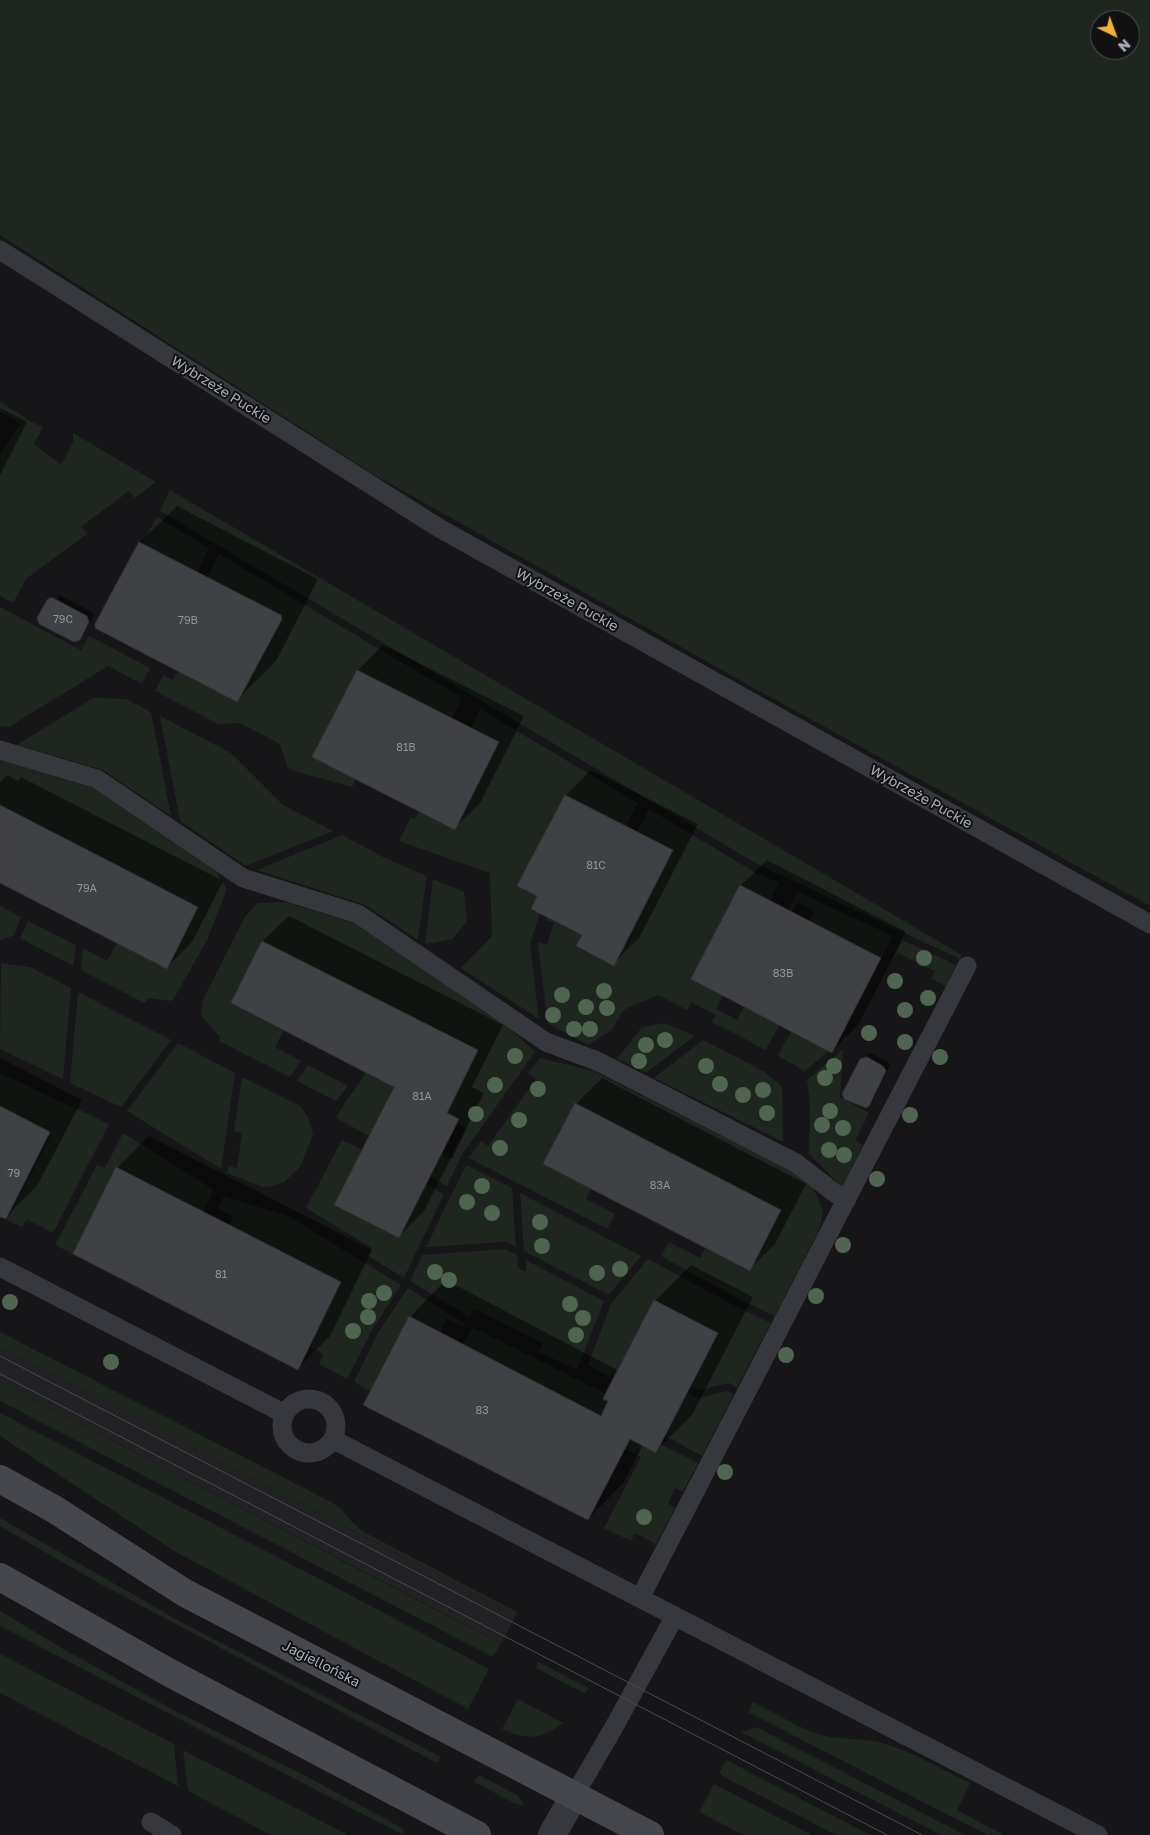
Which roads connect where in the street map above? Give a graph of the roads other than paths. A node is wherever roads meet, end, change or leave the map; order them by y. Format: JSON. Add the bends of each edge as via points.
{"nodes":[{"id":1,"x":0,"y":250,"type":"edge"},
{"id":2,"x":0,"y":750,"type":"edge"},
{"id":3,"x":1150,"y":924,"type":"edge"},
{"id":4,"x":967,"y":966,"type":"dead end"},
{"id":5,"x":847,"y":1199,"type":"junction"},
{"id":6,"x":0,"y":1267,"type":"edge"},
{"id":7,"x":285,"y":1414,"type":"junction"},
{"id":8,"x":334,"y":1440,"type":"junction"},
{"id":9,"x":0,"y":1479,"type":"edge"},
{"id":10,"x":0,"y":1577,"type":"edge"},
{"id":11,"x":640,"y":1598,"type":"junction"},
{"id":12,"x":675,"y":1616,"type":"junction"},
{"id":13,"x":574,"y":1796,"type":"junction"},
{"id":14,"x":151,"y":1822,"type":"dead end"},
{"id":15,"x":172,"y":1835,"type":"edge"},
{"id":16,"x":477,"y":1835,"type":"edge"},
{"id":17,"x":552,"y":1835,"type":"edge"},
{"id":18,"x":650,"y":1835,"type":"edge"},
{"id":19,"x":1098,"y":1835,"type":"edge"}],
"edges":[{"from":1,"to":3,"type":"lane","name":"Wybrzeże Puckie","via":[[439,528]]},
{"from":2,"to":5,"type":"lane","via":[[97,779],[242,878],[358,914],[546,1042],[597,1061],[796,1163]]},
{"from":4,"to":5,"type":"lane"},
{"from":5,"to":11,"type":"lane"},
{"from":6,"to":7,"type":"lane"},
{"from":7,"to":8,"type":"lane","via":[[282,1427],[294,1448],[304,1453],[316,1452]]},
{"from":7,"to":8,"type":"lane","via":[[302,1400],[326,1405],[336,1425]]},
{"from":8,"to":11,"type":"lane"},
{"from":9,"to":13,"type":"main road","name":"Jagiellońska","via":[[54,1509],[185,1592]]},
{"from":10,"to":16,"type":"main road","via":[[170,1673]]},
{"from":11,"to":12,"type":"lane"},
{"from":12,"to":13,"type":"lane"},
{"from":12,"to":19,"type":"lane"},
{"from":13,"to":17,"type":"street"},
{"from":13,"to":18,"type":"main road","name":"Jagiellońska"},
{"from":14,"to":15,"type":"lane"}]}
